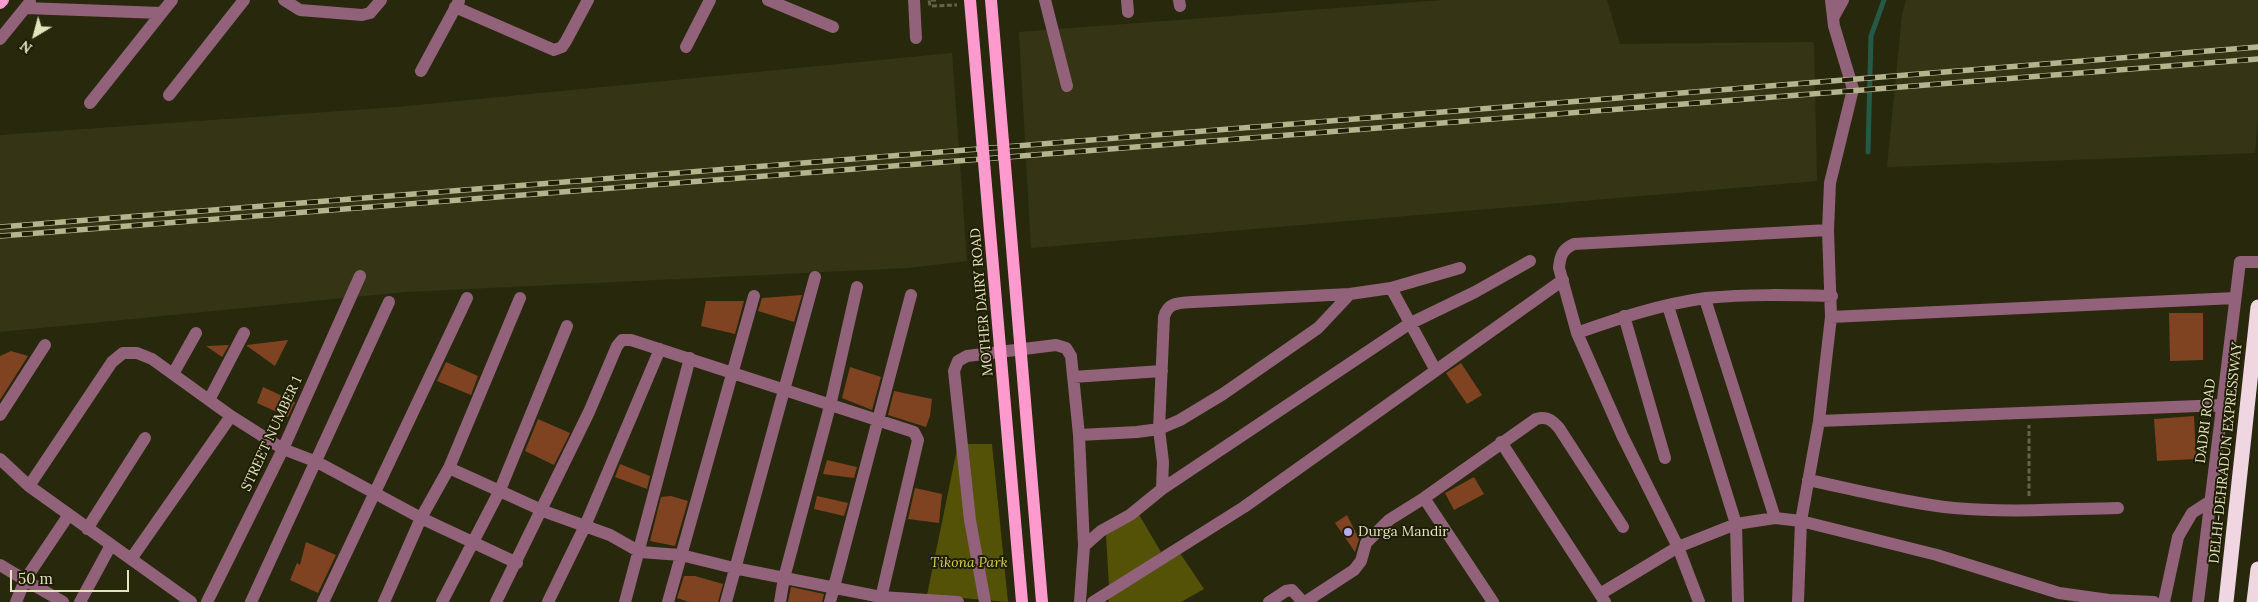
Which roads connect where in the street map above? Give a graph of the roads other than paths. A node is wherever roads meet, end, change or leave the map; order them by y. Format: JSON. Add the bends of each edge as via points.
{"nodes":[{"id":1,"x":3,"y":0,"type":"edge"},
{"id":2,"x":172,"y":0,"type":"edge"},
{"id":3,"x":244,"y":0,"type":"edge"},
{"id":4,"x":284,"y":0,"type":"edge"},
{"id":5,"x":588,"y":0,"type":"edge"},
{"id":6,"x":710,"y":0,"type":"edge"},
{"id":7,"x":768,"y":0,"type":"edge"},
{"id":8,"x":914,"y":0,"type":"edge"},
{"id":9,"x":970,"y":0,"type":"edge"},
{"id":10,"x":991,"y":0,"type":"edge"},
{"id":11,"x":1045,"y":0,"type":"edge"},
{"id":12,"x":1831,"y":0,"type":"edge"},
{"id":13,"x":1842,"y":0,"type":"edge"},
{"id":14,"x":0,"y":3,"type":"edge"},
{"id":15,"x":28,"y":4,"type":"edge"},
{"id":16,"x":457,"y":4,"type":"edge"},
{"id":17,"x":378,"y":5,"type":"edge"},
{"id":18,"x":161,"y":13,"type":"junction"},
{"id":19,"x":1833,"y":18,"type":"junction"},
{"id":20,"x":833,"y":27,"type":"dead end"},
{"id":21,"x":916,"y":38,"type":"dead end"},
{"id":22,"x":0,"y":39,"type":"edge"},
{"id":23,"x":686,"y":47,"type":"dead end"},
{"id":24,"x":421,"y":71,"type":"dead end"},
{"id":25,"x":1067,"y":86,"type":"dead end"},
{"id":26,"x":169,"y":95,"type":"dead end"},
{"id":27,"x":90,"y":104,"type":"dead end"},
{"id":28,"x":1828,"y":230,"type":"junction"},
{"id":29,"x":1530,"y":261,"type":"dead end"},
{"id":30,"x":2258,"y":262,"type":"edge"},
{"id":31,"x":1460,"y":268,"type":"dead end"},
{"id":32,"x":360,"y":276,"type":"dead end"},
{"id":33,"x":815,"y":277,"type":"dead end"},
{"id":34,"x":1563,"y":280,"type":"junction"},
{"id":35,"x":857,"y":287,"type":"dead end"},
{"id":36,"x":1391,"y":288,"type":"junction"},
{"id":37,"x":1350,"y":294,"type":"junction"},
{"id":38,"x":911,"y":295,"type":"dead end"},
{"id":39,"x":754,"y":296,"type":"dead end"},
{"id":40,"x":1832,"y":296,"type":"junction"},
{"id":41,"x":467,"y":298,"type":"dead end"},
{"id":42,"x":520,"y":298,"type":"dead end"},
{"id":43,"x":1705,"y":298,"type":"junction"},
{"id":44,"x":2236,"y":298,"type":"junction"},
{"id":45,"x":389,"y":302,"type":"dead end"},
{"id":46,"x":1668,"y":306,"type":"junction"},
{"id":47,"x":2258,"y":307,"type":"edge"},
{"id":48,"x":1624,"y":316,"type":"junction"},
{"id":49,"x":1831,"y":317,"type":"junction"},
{"id":50,"x":1409,"y":324,"type":"junction"},
{"id":51,"x":567,"y":326,"type":"dead end"},
{"id":52,"x":196,"y":333,"type":"dead end"},
{"id":53,"x":244,"y":333,"type":"dead end"},
{"id":54,"x":1577,"y":333,"type":"junction"},
{"id":55,"x":45,"y":345,"type":"dead end"},
{"id":56,"x":660,"y":349,"type":"junction"},
{"id":57,"x":690,"y":358,"type":"junction"},
{"id":58,"x":1435,"y":369,"type":"junction"},
{"id":59,"x":1162,"y":371,"type":"junction"},
{"id":60,"x":733,"y":372,"type":"junction"},
{"id":61,"x":173,"y":374,"type":"junction"},
{"id":62,"x":1073,"y":377,"type":"junction"},
{"id":63,"x":784,"y":389,"type":"junction"},
{"id":64,"x":209,"y":400,"type":"junction"},
{"id":65,"x":2223,"y":405,"type":"junction"},
{"id":66,"x":830,"y":406,"type":"junction"},
{"id":67,"x":0,"y":415,"type":"edge"},
{"id":68,"x":230,"y":416,"type":"junction"},
{"id":69,"x":878,"y":420,"type":"junction"},
{"id":70,"x":1819,"y":421,"type":"junction"},
{"id":71,"x":1159,"y":429,"type":"junction"},
{"id":72,"x":1079,"y":435,"type":"junction"},
{"id":73,"x":145,"y":438,"type":"dead end"},
{"id":74,"x":1501,"y":442,"type":"junction"},
{"id":75,"x":283,"y":448,"type":"junction"},
{"id":76,"x":1665,"y":458,"type":"dead end"},
{"id":77,"x":0,"y":459,"type":"edge"},
{"id":78,"x":317,"y":462,"type":"junction"},
{"id":79,"x":449,"y":468,"type":"junction"},
{"id":80,"x":1808,"y":480,"type":"junction"},
{"id":81,"x":28,"y":486,"type":"junction"},
{"id":82,"x":1162,"y":489,"type":"junction"},
{"id":83,"x":500,"y":490,"type":"junction"},
{"id":84,"x":376,"y":494,"type":"junction"},
{"id":85,"x":1424,"y":498,"type":"junction"},
{"id":86,"x":2212,"y":500,"type":"junction"},
{"id":87,"x":2118,"y":508,"type":"dead end"},
{"id":88,"x":542,"y":510,"type":"junction"},
{"id":89,"x":68,"y":516,"type":"junction"},
{"id":90,"x":421,"y":518,"type":"junction"},
{"id":91,"x":1775,"y":518,"type":"junction"},
{"id":92,"x":1801,"y":521,"type":"junction"},
{"id":93,"x":1736,"y":524,"type":"junction"},
{"id":94,"x":585,"y":526,"type":"junction"},
{"id":95,"x":1622,"y":527,"type":"dead end"},
{"id":96,"x":87,"y":529,"type":"junction"},
{"id":97,"x":472,"y":542,"type":"junction"},
{"id":98,"x":111,"y":546,"type":"junction"},
{"id":99,"x":1084,"y":546,"type":"junction"},
{"id":100,"x":1678,"y":547,"type":"junction"},
{"id":101,"x":640,"y":552,"type":"junction"},
{"id":102,"x":681,"y":555,"type":"junction"},
{"id":103,"x":131,"y":559,"type":"junction"},
{"id":104,"x":517,"y":563,"type":"junction"},
{"id":105,"x":0,"y":565,"type":"edge"},
{"id":106,"x":734,"y":568,"type":"junction"},
{"id":107,"x":2258,"y":569,"type":"edge"},
{"id":108,"x":784,"y":578,"type":"junction"},
{"id":109,"x":26,"y":580,"type":"junction"},
{"id":110,"x":834,"y":588,"type":"junction"},
{"id":111,"x":1602,"y":598,"type":"edge"},
{"id":112,"x":880,"y":600,"type":"edge"},
{"id":113,"x":920,"y":600,"type":"edge"},
{"id":114,"x":16,"y":602,"type":"edge"},
{"id":115,"x":62,"y":602,"type":"edge"},
{"id":116,"x":80,"y":602,"type":"edge"},
{"id":117,"x":191,"y":602,"type":"edge"},
{"id":118,"x":207,"y":602,"type":"edge"},
{"id":119,"x":251,"y":602,"type":"edge"},
{"id":120,"x":323,"y":602,"type":"edge"},
{"id":121,"x":384,"y":602,"type":"edge"},
{"id":122,"x":442,"y":602,"type":"edge"},
{"id":123,"x":496,"y":602,"type":"edge"},
{"id":124,"x":548,"y":602,"type":"edge"},
{"id":125,"x":625,"y":602,"type":"edge"},
{"id":126,"x":668,"y":602,"type":"edge"},
{"id":127,"x":726,"y":602,"type":"edge"},
{"id":128,"x":780,"y":602,"type":"edge"},
{"id":129,"x":830,"y":602,"type":"edge"},
{"id":130,"x":958,"y":602,"type":"edge"},
{"id":131,"x":985,"y":602,"type":"edge"},
{"id":132,"x":1022,"y":602,"type":"edge"},
{"id":133,"x":1042,"y":602,"type":"edge"},
{"id":134,"x":1080,"y":602,"type":"edge"},
{"id":135,"x":1093,"y":602,"type":"edge"},
{"id":136,"x":1269,"y":602,"type":"edge"},
{"id":137,"x":1304,"y":602,"type":"edge"},
{"id":138,"x":1492,"y":602,"type":"edge"},
{"id":139,"x":1699,"y":602,"type":"edge"},
{"id":140,"x":1738,"y":602,"type":"edge"},
{"id":141,"x":1798,"y":602,"type":"edge"},
{"id":142,"x":2154,"y":602,"type":"edge"},
{"id":143,"x":2164,"y":602,"type":"edge"},
{"id":144,"x":2198,"y":602,"type":"edge"},
{"id":145,"x":2226,"y":602,"type":"edge"},
{"id":146,"x":2254,"y":602,"type":"edge"}],
"edges":[{"from":1,"to":14,"type":"main road"},
{"from":2,"to":18,"type":"street"},
{"from":3,"to":26,"type":"street"},
{"from":4,"to":17,"type":"street","via":[[300,10],[362,15],[370,13]]},
{"from":5,"to":16,"type":"street","via":[[562,47],[554,50]]},
{"from":6,"to":23,"type":"street"},
{"from":7,"to":20,"type":"street"},
{"from":8,"to":21,"type":"street"},
{"from":9,"to":132,"type":"main road","name":"MOTHER DAIRY ROAD","bridge":true},
{"from":10,"to":133,"type":"main road","bridge":true},
{"from":11,"to":25,"type":"street"},
{"from":12,"to":19,"type":"street"},
{"from":13,"to":19,"type":"street"},
{"from":15,"to":18,"type":"street"},
{"from":15,"to":22,"type":"street"},
{"from":16,"to":24,"type":"street"},
{"from":18,"to":27,"type":"street"},
{"from":19,"to":28,"type":"street","via":[[1853,89],[1830,183]]},
{"from":28,"to":34,"type":"street","via":[[1574,244],[1565,248],[1560,257]]},
{"from":28,"to":40,"type":"street"},
{"from":29,"to":50,"type":"street"},
{"from":30,"to":44,"type":"street","name":"DADRI ROAD","via":[[2240,262]]},
{"from":31,"to":36,"type":"street"},
{"from":32,"to":75,"type":"street","name":"STREET NUMBER 1"},
{"from":33,"to":63,"type":"street"},
{"from":34,"to":54,"type":"street"},
{"from":34,"to":58,"type":"street"},
{"from":35,"to":66,"type":"street"},
{"from":36,"to":37,"type":"street"},
{"from":36,"to":50,"type":"street"},
{"from":37,"to":59,"type":"street","via":[[1174,304],[1168,307],[1164,318]]},
{"from":37,"to":71,"type":"street","via":[[1318,328],[1289,350],[1197,410]]},
{"from":38,"to":69,"type":"street"},
{"from":39,"to":60,"type":"street"},
{"from":40,"to":43,"type":"street","via":[[1765,294]]},
{"from":40,"to":49,"type":"street"},
{"from":41,"to":84,"type":"street"},
{"from":42,"to":79,"type":"street"},
{"from":43,"to":46,"type":"street"},
{"from":43,"to":91,"type":"street"},
{"from":44,"to":49,"type":"street"},
{"from":44,"to":65,"type":"street","name":"DADRI ROAD"},
{"from":45,"to":78,"type":"street"},
{"from":46,"to":48,"type":"street"},
{"from":46,"to":93,"type":"street"},
{"from":47,"to":145,"type":"highway","name":"DELHI-DEHRADUN EXPRESSWAY"},
{"from":48,"to":54,"type":"street"},
{"from":48,"to":76,"type":"street"},
{"from":49,"to":70,"type":"street"},
{"from":50,"to":58,"type":"street"},
{"from":50,"to":82,"type":"street"},
{"from":51,"to":83,"type":"street"},
{"from":52,"to":61,"type":"street"},
{"from":53,"to":64,"type":"street"},
{"from":54,"to":100,"type":"street","via":[[1622,435]]},
{"from":55,"to":67,"type":"street"},
{"from":56,"to":57,"type":"street"},
{"from":56,"to":88,"type":"street","via":[[631,340],[622,340],[617,346]]},
{"from":56,"to":94,"type":"street"},
{"from":57,"to":60,"type":"street"},
{"from":57,"to":101,"type":"street"},
{"from":58,"to":135,"type":"street","via":[[1244,507]]},
{"from":59,"to":62,"type":"street"},
{"from":59,"to":71,"type":"street"},
{"from":60,"to":63,"type":"street"},
{"from":60,"to":102,"type":"street"},
{"from":61,"to":64,"type":"street"},
{"from":61,"to":81,"type":"street","via":[[152,359],[137,353],[123,353],[112,362]]},
{"from":62,"to":72,"type":"street"},
{"from":62,"to":131,"type":"street","via":[[1071,356],[1066,348],[1056,345],[967,356],[958,361],[954,371],[970,520]]},
{"from":63,"to":66,"type":"street"},
{"from":63,"to":106,"type":"street"},
{"from":64,"to":68,"type":"street"},
{"from":65,"to":70,"type":"street"},
{"from":65,"to":86,"type":"street","name":"DADRI ROAD"},
{"from":66,"to":69,"type":"street"},
{"from":66,"to":108,"type":"street"},
{"from":68,"to":75,"type":"street"},
{"from":68,"to":103,"type":"street"},
{"from":69,"to":110,"type":"street"},
{"from":69,"to":112,"type":"street","via":[[914,432],[918,440]]},
{"from":70,"to":80,"type":"street"},
{"from":71,"to":72,"type":"street"},
{"from":71,"to":82,"type":"street"},
{"from":72,"to":99,"type":"street"},
{"from":73,"to":96,"type":"street"},
{"from":74,"to":85,"type":"street"},
{"from":74,"to":95,"type":"street","via":[[1536,419],[1545,417],[1552,420]]},
{"from":74,"to":111,"type":"street"},
{"from":75,"to":78,"type":"street"},
{"from":75,"to":118,"type":"street","name":"STREET NUMBER 1"},
{"from":77,"to":81,"type":"street"},
{"from":78,"to":84,"type":"street"},
{"from":78,"to":119,"type":"street"},
{"from":79,"to":83,"type":"street"},
{"from":79,"to":90,"type":"street"},
{"from":80,"to":87,"type":"street","via":[[1954,508]]},
{"from":80,"to":92,"type":"street"},
{"from":81,"to":89,"type":"street"},
{"from":82,"to":99,"type":"street"},
{"from":83,"to":88,"type":"street"},
{"from":83,"to":97,"type":"street"},
{"from":84,"to":90,"type":"street"},
{"from":84,"to":120,"type":"street"},
{"from":85,"to":137,"type":"street","via":[[1388,520],[1372,535],[1354,570]]},
{"from":85,"to":138,"type":"street"},
{"from":86,"to":143,"type":"street","via":[[2192,513],[2178,537]]},
{"from":86,"to":144,"type":"street","name":"DADRI ROAD"},
{"from":88,"to":94,"type":"street"},
{"from":88,"to":104,"type":"street"},
{"from":89,"to":96,"type":"street"},
{"from":89,"to":109,"type":"street"},
{"from":90,"to":97,"type":"street"},
{"from":90,"to":121,"type":"street"},
{"from":91,"to":92,"type":"street"},
{"from":91,"to":93,"type":"street"},
{"from":92,"to":141,"type":"street"},
{"from":92,"to":142,"type":"street","via":[[1937,555],[2059,593]]},
{"from":93,"to":100,"type":"street"},
{"from":93,"to":140,"type":"street"},
{"from":94,"to":101,"type":"street","via":[[610,535]]},
{"from":94,"to":124,"type":"street"},
{"from":96,"to":98,"type":"street"},
{"from":97,"to":104,"type":"street"},
{"from":97,"to":122,"type":"street"},
{"from":98,"to":103,"type":"street"},
{"from":98,"to":116,"type":"street"},
{"from":99,"to":134,"type":"street"},
{"from":100,"to":111,"type":"street"},
{"from":100,"to":139,"type":"street"},
{"from":101,"to":102,"type":"street"},
{"from":101,"to":125,"type":"street"},
{"from":102,"to":106,"type":"street"},
{"from":102,"to":126,"type":"street"},
{"from":103,"to":117,"type":"street"},
{"from":104,"to":123,"type":"street"},
{"from":105,"to":109,"type":"street"},
{"from":106,"to":108,"type":"street"},
{"from":106,"to":127,"type":"street"},
{"from":107,"to":146,"type":"highway"},
{"from":108,"to":110,"type":"street"},
{"from":108,"to":128,"type":"street"},
{"from":109,"to":114,"type":"street"},
{"from":109,"to":115,"type":"street"},
{"from":110,"to":112,"type":"street"},
{"from":110,"to":129,"type":"street"},
{"from":112,"to":113,"type":"street"},
{"from":113,"to":130,"type":"street"},
{"from":136,"to":137,"type":"street","via":[[1292,590]]}]}
